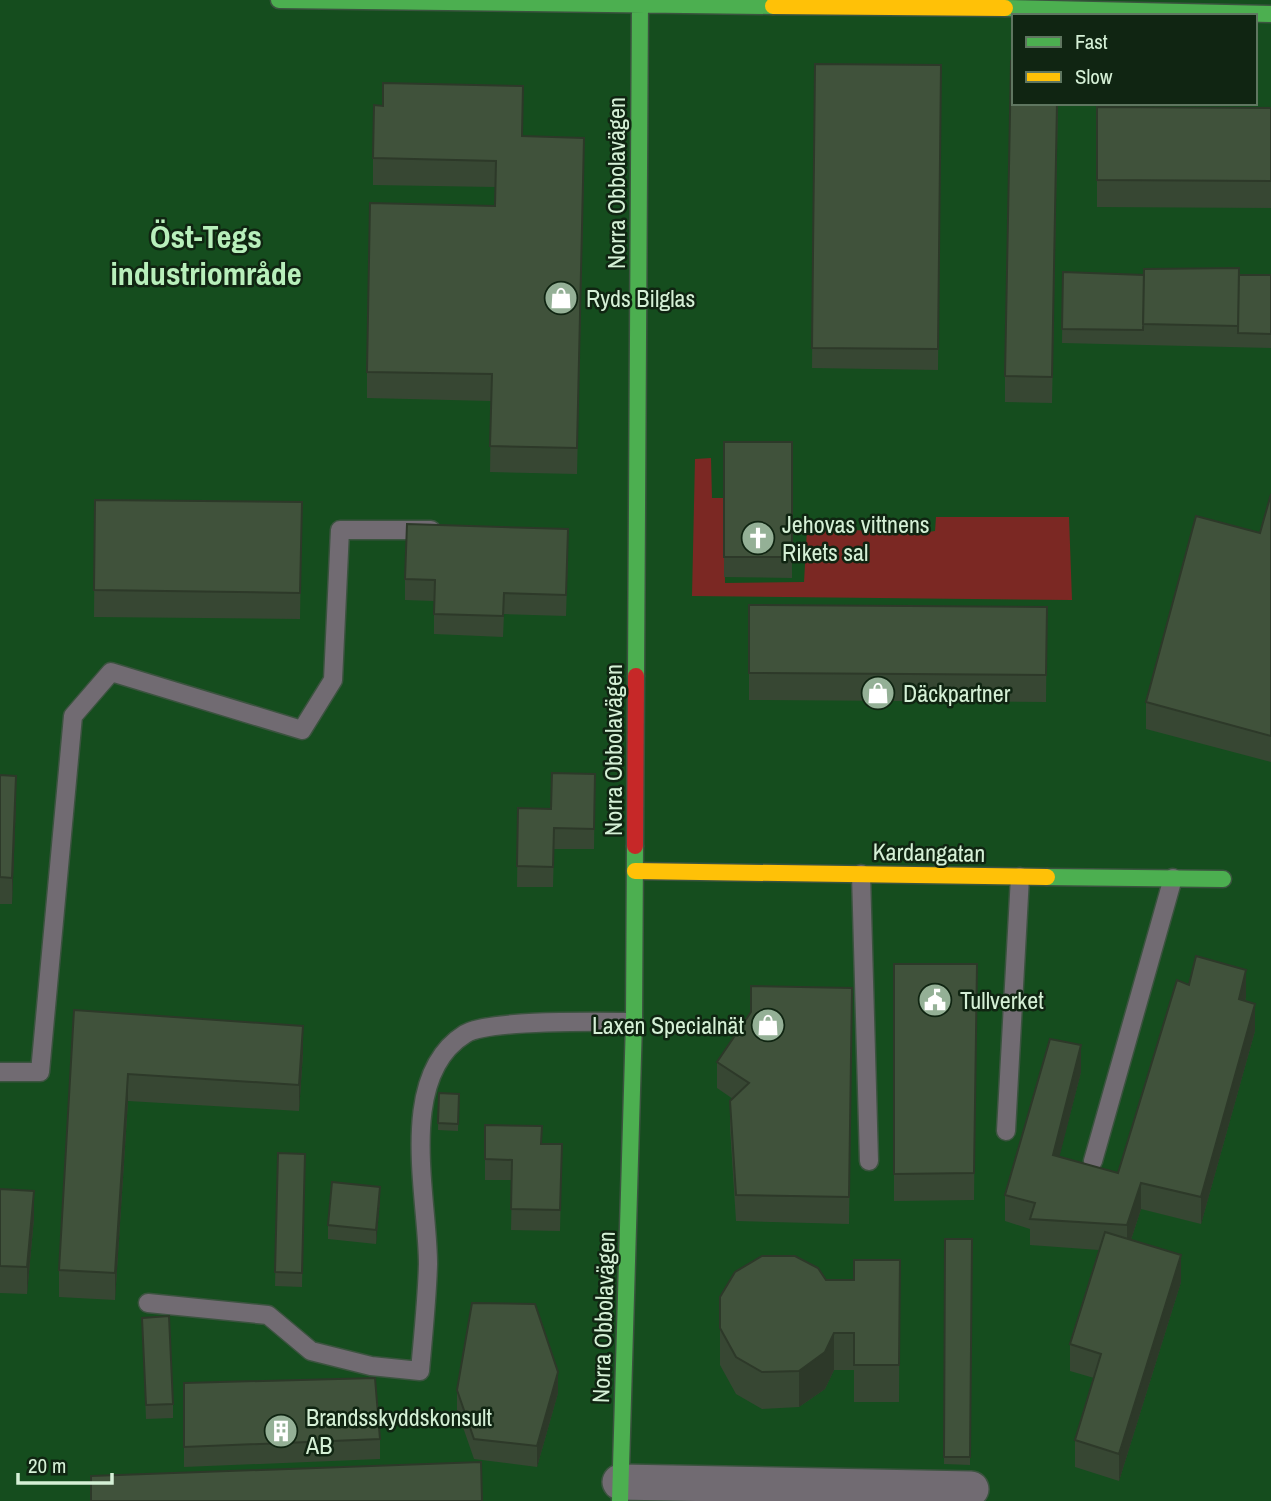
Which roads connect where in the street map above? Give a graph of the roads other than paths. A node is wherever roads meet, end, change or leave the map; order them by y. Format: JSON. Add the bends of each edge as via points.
{"nodes":[{"id":1,"x":279,"y":0,"type":"edge"},
{"id":2,"x":640,"y":3,"type":"edge"},
{"id":3,"x":1107,"y":4,"type":"edge"},
{"id":4,"x":1271,"y":14,"type":"edge"},
{"id":5,"x":449,"y":530,"type":"edge"},
{"id":6,"x":635,"y":870,"type":"junction"},
{"id":7,"x":861,"y":874,"type":"junction"},
{"id":8,"x":1020,"y":877,"type":"junction"},
{"id":9,"x":1173,"y":878,"type":"junction"},
{"id":10,"x":1223,"y":879,"type":"dead end"},
{"id":11,"x":634,"y":1022,"type":"junction"},
{"id":12,"x":0,"y":1072,"type":"edge"},
{"id":13,"x":1006,"y":1131,"type":"dead end"},
{"id":14,"x":869,"y":1161,"type":"dead end"},
{"id":15,"x":1093,"y":1161,"type":"dead end"},
{"id":16,"x":148,"y":1303,"type":"dead end"},
{"id":17,"x":971,"y":1489,"type":"dead end"},
{"id":18,"x":620,"y":1491,"type":"edge"}],
"edges":[{"from":1,"to":2,"type":"street"},
{"from":2,"to":3,"type":"street"},
{"from":2,"to":6,"type":"street","name":"Norra Obbolavägen"},
{"from":3,"to":4,"type":"street"},
{"from":5,"to":12,"type":"lane","via":[[340,530],[333,681],[302,730],[111,673],[73,716],[40,1072]]},
{"from":6,"to":7,"type":"street","name":"Kardangatan"},
{"from":6,"to":11,"type":"street","name":"Norra Obbolavägen"},
{"from":7,"to":8,"type":"street","name":"Kardangatan"},
{"from":7,"to":14,"type":"lane"},
{"from":8,"to":9,"type":"street","name":"Kardangatan"},
{"from":8,"to":13,"type":"lane"},
{"from":9,"to":10,"type":"street","name":"Kardangatan"},
{"from":9,"to":15,"type":"lane"},
{"from":11,"to":16,"type":"lane","via":[[520,1023],[466,1032],[435,1061],[421,1116],[428,1264],[420,1371],[371,1366],[311,1351],[268,1315]]},
{"from":11,"to":18,"type":"street","name":"Norra Obbolavägen"},
{"from":17,"to":18,"type":"street"}]}
